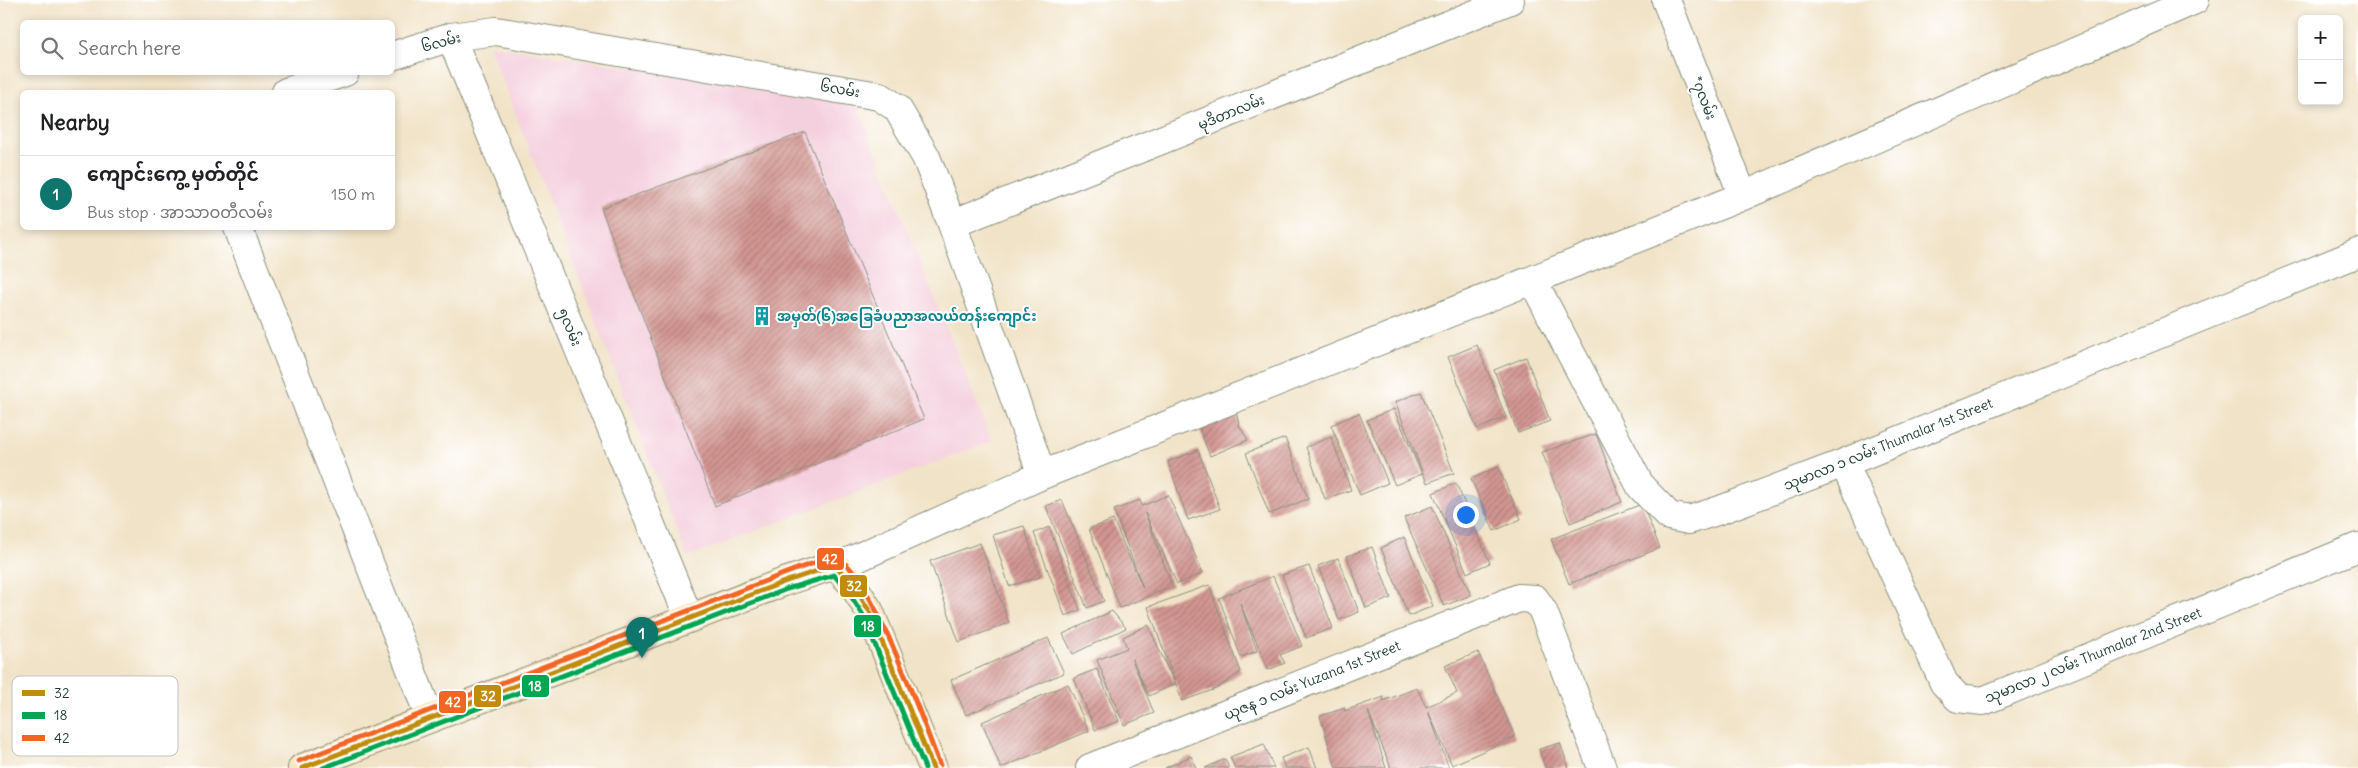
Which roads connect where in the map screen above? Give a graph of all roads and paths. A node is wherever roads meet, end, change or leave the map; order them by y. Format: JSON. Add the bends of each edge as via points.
{"nodes":[{"id":1,"x":1510,"y":0,"type":"edge"},
{"id":2,"x":1666,"y":0,"type":"edge"},
{"id":3,"x":2195,"y":0,"type":"edge"},
{"id":4,"x":451,"y":37,"type":"junction"},
{"id":5,"x":395,"y":55,"type":"edge"},
{"id":6,"x":336,"y":75,"type":"edge"},
{"id":7,"x":292,"y":90,"type":"edge"},
{"id":8,"x":1743,"y":196,"type":"junction"},
{"id":9,"x":952,"y":224,"type":"junction"},
{"id":10,"x":239,"y":230,"type":"edge"},
{"id":11,"x":2358,"y":253,"type":"edge"},
{"id":12,"x":1533,"y":281,"type":"junction"},
{"id":13,"x":1844,"y":463,"type":"junction"},
{"id":14,"x":1042,"y":475,"type":"junction"},
{"id":15,"x":2358,"y":547,"type":"edge"},
{"id":16,"x":837,"y":567,"type":"junction"},
{"id":17,"x":690,"y":618,"type":"junction"},
{"id":18,"x":430,"y":718,"type":"junction"},
{"id":19,"x":302,"y":768,"type":"edge"},
{"id":20,"x":934,"y":768,"type":"edge"},
{"id":21,"x":1090,"y":768,"type":"edge"},
{"id":22,"x":1602,"y":768,"type":"edge"}],
"edges":[{"from":1,"to":9,"type":"street","name":"မုဒိတာလမ်း"},
{"from":2,"to":8,"type":"street","name":"*၇လမ်း"},
{"from":3,"to":8,"type":"street"},
{"from":4,"to":5,"type":"street","name":"၆လမ်း"},
{"from":4,"to":9,"type":"street","name":"၆လမ်း","via":[[496,31],[879,96],[897,108],[926,157]]},
{"from":4,"to":17,"type":"street","name":"၅လမ်း"},
{"from":6,"to":7,"type":"street"},
{"from":8,"to":12,"type":"street"},
{"from":9,"to":14,"type":"street","name":"၆လမ်း"},
{"from":10,"to":18,"type":"street"},
{"from":11,"to":13,"type":"street","name":"သုမာလာ ၁ လမ်း Thumalar 1st Street"},
{"from":12,"to":13,"type":"street","name":"သုမာလာ ၁ လမ်း Thumalar 1st Street","via":[[1641,487],[1669,516],[1689,520]]},
{"from":12,"to":14,"type":"street"},
{"from":13,"to":15,"type":"street","name":"သုမာလာ ၂ လမ်း Thumalar 2nd Street","via":[[1944,683],[1958,698],[1983,701]]},
{"from":14,"to":16,"type":"street"},
{"from":16,"to":17,"type":"main road","via":[[816,571]]},
{"from":16,"to":20,"type":"main road","via":[[870,612]]},
{"from":17,"to":18,"type":"main road"},
{"from":18,"to":19,"type":"main road"},
{"from":21,"to":22,"type":"street","name":"ယုဇန ၁ လမ်း Yuzana 1st Street","via":[[1519,598],[1535,599],[1543,611]]}]}
